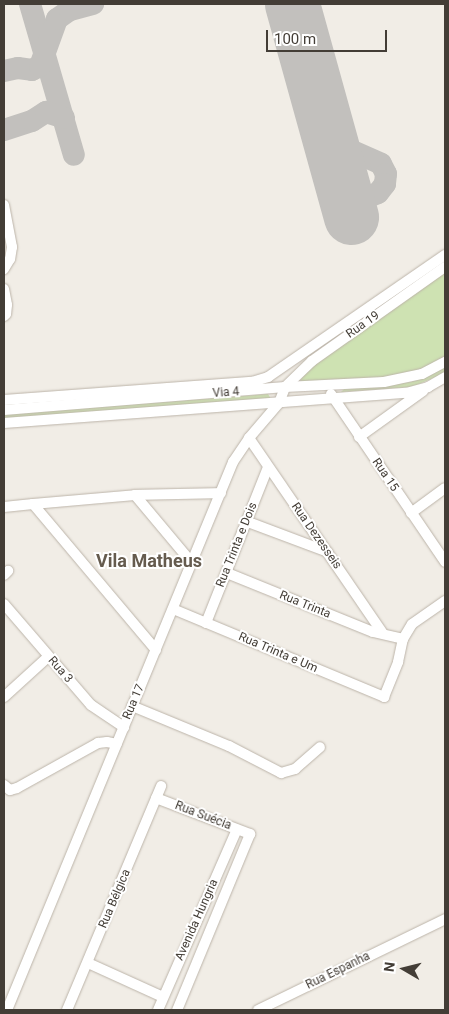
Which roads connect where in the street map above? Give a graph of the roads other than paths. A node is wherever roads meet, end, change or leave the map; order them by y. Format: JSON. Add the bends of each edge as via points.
{"nodes":[{"id":1,"x":4,"y":205,"type":"edge"},
{"id":2,"x":445,"y":255,"type":"edge"},
{"id":3,"x":445,"y":267,"type":"edge"},
{"id":4,"x":4,"y":269,"type":"edge"},
{"id":5,"x":4,"y":289,"type":"edge"},
{"id":6,"x":4,"y":316,"type":"edge"},
{"id":7,"x":445,"y":362,"type":"edge"},
{"id":8,"x":445,"y":377,"type":"edge"},
{"id":9,"x":328,"y":386,"type":"junction"},
{"id":10,"x":285,"y":387,"type":"junction"},
{"id":11,"x":428,"y":387,"type":"junction"},
{"id":12,"x":333,"y":399,"type":"junction"},
{"id":13,"x":4,"y":400,"type":"edge"},
{"id":14,"x":279,"y":403,"type":"junction"},
{"id":15,"x":4,"y":410,"type":"edge"},
{"id":16,"x":4,"y":423,"type":"edge"},
{"id":17,"x":359,"y":437,"type":"junction"},
{"id":18,"x":249,"y":438,"type":"junction"},
{"id":19,"x":268,"y":467,"type":"junction"},
{"id":20,"x":445,"y":488,"type":"edge"},
{"id":21,"x":220,"y":493,"type":"junction"},
{"id":22,"x":135,"y":495,"type":"junction"},
{"id":23,"x":32,"y":504,"type":"junction"},
{"id":24,"x":4,"y":507,"type":"edge"},
{"id":25,"x":411,"y":513,"type":"junction"},
{"id":26,"x":248,"y":522,"type":"junction"},
{"id":27,"x":328,"y":552,"type":"junction"},
{"id":28,"x":445,"y":562,"type":"edge"},
{"id":29,"x":192,"y":563,"type":"junction"},
{"id":30,"x":227,"y":573,"type":"junction"},
{"id":31,"x":445,"y":601,"type":"edge"},
{"id":32,"x":4,"y":604,"type":"edge"},
{"id":33,"x":172,"y":609,"type":"junction"},
{"id":34,"x":206,"y":623,"type":"junction"},
{"id":35,"x":383,"y":634,"type":"junction"},
{"id":36,"x":403,"y":639,"type":"junction"},
{"id":37,"x":156,"y":650,"type":"junction"},
{"id":38,"x":48,"y":657,"type":"junction"},
{"id":39,"x":4,"y":697,"type":"edge"},
{"id":40,"x":132,"y":706,"type":"junction"},
{"id":41,"x":124,"y":727,"type":"junction"},
{"id":42,"x":117,"y":744,"type":"junction"},
{"id":43,"x":320,"y":747,"type":"dead end"},
{"id":44,"x":4,"y":785,"type":"edge"},
{"id":45,"x":161,"y":786,"type":"dead end"},
{"id":46,"x":156,"y":798,"type":"junction"},
{"id":47,"x":237,"y":829,"type":"junction"},
{"id":48,"x":250,"y":834,"type":"joint"},
{"id":49,"x":445,"y":919,"type":"edge"},
{"id":50,"x":88,"y":963,"type":"junction"},
{"id":51,"x":163,"y":997,"type":"junction"},
{"id":52,"x":7,"y":1010,"type":"edge"},
{"id":53,"x":67,"y":1010,"type":"edge"},
{"id":54,"x":158,"y":1010,"type":"edge"},
{"id":55,"x":177,"y":1010,"type":"edge"},
{"id":56,"x":258,"y":1010,"type":"edge"}],
"edges":[{"from":1,"to":4,"type":"street","via":[[12,247]]},
{"from":2,"to":13,"type":"street","via":[[268,377],[252,382]]},
{"from":3,"to":10,"type":"street","name":"Rua 19","via":[[312,362]]},
{"from":5,"to":6,"type":"street","via":[[7,305]]},
{"from":7,"to":9,"type":"street","name":"Via 4","via":[[402,380]]},
{"from":8,"to":11,"type":"street","name":"Via 4"},
{"from":9,"to":10,"type":"street","name":"Via 4"},
{"from":9,"to":12,"type":"street","name":"Rua 15"},
{"from":10,"to":14,"type":"street"},
{"from":10,"to":15,"type":"street","name":"Via 4"},
{"from":11,"to":12,"type":"street","name":"Via 4","via":[[406,393]]},
{"from":11,"to":17,"type":"street"},
{"from":12,"to":14,"type":"street","name":"Via 4"},
{"from":12,"to":17,"type":"street","name":"Rua 15"},
{"from":14,"to":16,"type":"street","name":"Via 4"},
{"from":14,"to":18,"type":"street","name":"Rua 17"},
{"from":17,"to":25,"type":"street","name":"Rua 15"},
{"from":18,"to":19,"type":"street","name":"Rua Dezesseis"},
{"from":18,"to":21,"type":"street","name":"Rua 17","via":[[233,462]]},
{"from":19,"to":26,"type":"street","name":"Rua Trinta e Dois"},
{"from":19,"to":27,"type":"street","name":"Rua Dezesseis"},
{"from":20,"to":25,"type":"street"},
{"from":21,"to":22,"type":"street"},
{"from":21,"to":29,"type":"street","name":"Rua 17"},
{"from":22,"to":23,"type":"street"},
{"from":22,"to":29,"type":"street"},
{"from":23,"to":24,"type":"street"},
{"from":23,"to":37,"type":"street"},
{"from":25,"to":28,"type":"street","name":"Rua 15"},
{"from":26,"to":27,"type":"street"},
{"from":26,"to":30,"type":"street","name":"Rua Trinta e Dois"},
{"from":27,"to":35,"type":"street","name":"Rua Dezesseis"},
{"from":29,"to":33,"type":"street","name":"Rua 17"},
{"from":30,"to":34,"type":"street","name":"Rua Trinta e Dois"},
{"from":30,"to":35,"type":"street","name":"Rua Trinta"},
{"from":31,"to":36,"type":"street","via":[[412,624]]},
{"from":32,"to":38,"type":"street","name":"Rua 3"},
{"from":33,"to":34,"type":"street","name":"Rua Trinta e Um"},
{"from":33,"to":37,"type":"street","name":"Rua 17"},
{"from":34,"to":36,"type":"street","name":"Rua Trinta e Um","via":[[384,697]]},
{"from":35,"to":36,"type":"street"},
{"from":37,"to":40,"type":"street","name":"Rua 17"},
{"from":38,"to":39,"type":"street"},
{"from":38,"to":41,"type":"street","name":"Rua 3","via":[[91,705]]},
{"from":40,"to":41,"type":"street","name":"Rua 17"},
{"from":40,"to":43,"type":"street","via":[[229,746],[281,773],[295,769]]},
{"from":41,"to":42,"type":"street","name":"Rua 17"},
{"from":42,"to":44,"type":"street","via":[[98,743],[17,788],[10,790]]},
{"from":42,"to":52,"type":"street","name":"Rua 17"},
{"from":45,"to":46,"type":"street","name":"Rua Bélgica"},
{"from":46,"to":47,"type":"street","name":"Rua Suécia"},
{"from":46,"to":50,"type":"street","name":"Rua Bélgica"},
{"from":47,"to":48,"type":"street","name":"Rua Suécia"},
{"from":47,"to":51,"type":"street","name":"Avenida Hungria"},
{"from":48,"to":55,"type":"street","name":"Avenida Hungria"},
{"from":49,"to":56,"type":"street","name":"Rua Espanha"},
{"from":50,"to":51,"type":"street"},
{"from":50,"to":53,"type":"street","name":"Rua Bélgica"},
{"from":51,"to":54,"type":"street","name":"Avenida Hungria"}]}
